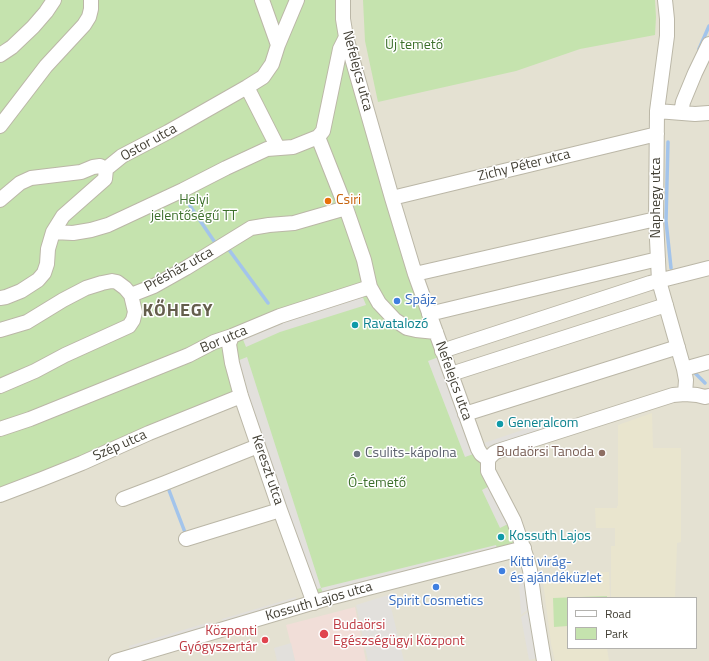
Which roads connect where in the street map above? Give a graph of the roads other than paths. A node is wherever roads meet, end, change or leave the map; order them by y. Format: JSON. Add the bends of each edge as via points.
{"nodes":[{"id":1,"x":54,"y":0,"type":"edge"},
{"id":2,"x":86,"y":0,"type":"edge"},
{"id":3,"x":91,"y":0,"type":"edge"},
{"id":4,"x":262,"y":0,"type":"edge"},
{"id":5,"x":297,"y":0,"type":"edge"},
{"id":6,"x":343,"y":0,"type":"edge"},
{"id":7,"x":665,"y":0,"type":"edge"},
{"id":8,"x":346,"y":37,"type":"junction"},
{"id":9,"x":709,"y":44,"type":"edge"},
{"id":10,"x":278,"y":45,"type":"junction"},
{"id":11,"x":0,"y":55,"type":"edge"},
{"id":12,"x":247,"y":87,"type":"junction"},
{"id":13,"x":657,"y":111,"type":"junction"},
{"id":14,"x":681,"y":113,"type":"junction"},
{"id":15,"x":709,"y":113,"type":"edge"},
{"id":16,"x":0,"y":126,"type":"edge"},
{"id":17,"x":657,"y":134,"type":"junction"},
{"id":18,"x":318,"y":137,"type":"junction"},
{"id":19,"x":278,"y":148,"type":"junction"},
{"id":20,"x":106,"y":168,"type":"junction"},
{"id":21,"x":392,"y":198,"type":"junction"},
{"id":22,"x":0,"y":200,"type":"edge"},
{"id":23,"x":346,"y":208,"type":"junction"},
{"id":24,"x":656,"y":219,"type":"junction"},
{"id":25,"x":53,"y":232,"type":"junction"},
{"id":26,"x":658,"y":259,"type":"junction"},
{"id":27,"x":709,"y":268,"type":"edge"},
{"id":28,"x":415,"y":274,"type":"junction"},
{"id":29,"x":659,"y":281,"type":"junction"},
{"id":30,"x":370,"y":287,"type":"junction"},
{"id":31,"x":131,"y":295,"type":"junction"},
{"id":32,"x":0,"y":298,"type":"edge"},
{"id":33,"x":666,"y":305,"type":"junction"},
{"id":34,"x":429,"y":314,"type":"junction"},
{"id":35,"x":0,"y":330,"type":"edge"},
{"id":36,"x":436,"y":332,"type":"junction"},
{"id":37,"x":232,"y":336,"type":"junction"},
{"id":38,"x":678,"y":347,"type":"junction"},
{"id":39,"x":442,"y":351,"type":"junction"},
{"id":40,"x":709,"y":362,"type":"edge"},
{"id":41,"x":684,"y":369,"type":"junction"},
{"id":42,"x":451,"y":374,"type":"junction"},
{"id":43,"x":0,"y":386,"type":"edge"},
{"id":44,"x":685,"y":394,"type":"junction"},
{"id":45,"x":241,"y":396,"type":"junction"},
{"id":46,"x":708,"y":397,"type":"edge"},
{"id":47,"x":465,"y":414,"type":"junction"},
{"id":48,"x":0,"y":429,"type":"edge"},
{"id":49,"x":258,"y":446,"type":"junction"},
{"id":50,"x":489,"y":458,"type":"junction"},
{"id":51,"x":0,"y":495,"type":"edge"},
{"id":52,"x":123,"y":499,"type":"dead end"},
{"id":53,"x":280,"y":510,"type":"junction"},
{"id":54,"x":186,"y":539,"type":"dead end"},
{"id":55,"x":524,"y":548,"type":"junction"},
{"id":56,"x":314,"y":603,"type":"junction"},
{"id":57,"x":116,"y":661,"type":"edge"},
{"id":58,"x":544,"y":661,"type":"edge"}],
"edges":[{"from":1,"to":11,"type":"street","via":[[32,28]]},
{"from":2,"to":3,"type":"street"},
{"from":3,"to":16,"type":"street","via":[[89,17],[84,25],[46,66]]},
{"from":4,"to":10,"type":"street"},
{"from":5,"to":10,"type":"street","name":"Ostor utca"},
{"from":6,"to":8,"type":"street","name":"Nefelejcs utca"},
{"from":7,"to":13,"type":"street","name":"Naphegy utca","via":[[667,36]]},
{"from":8,"to":18,"type":"street","via":[[340,49],[323,131]]},
{"from":8,"to":21,"type":"street","name":"Nefelejcs utca"},
{"from":9,"to":14,"type":"street","via":[[683,102]]},
{"from":10,"to":12,"type":"street","name":"Ostor utca","via":[[272,64],[263,77]]},
{"from":12,"to":19,"type":"street"},
{"from":12,"to":20,"type":"street","name":"Ostor utca","via":[[122,156]]},
{"from":13,"to":14,"type":"street"},
{"from":13,"to":17,"type":"street","name":"Naphegy utca"},
{"from":14,"to":15,"type":"street"},
{"from":17,"to":21,"type":"street","name":"Zichy Péter utca"},
{"from":17,"to":24,"type":"street","name":"Naphegy utca"},
{"from":18,"to":19,"type":"street","via":[[293,147]]},
{"from":18,"to":23,"type":"street"},
{"from":19,"to":25,"type":"street","via":[[267,149],[108,225],[73,233]]},
{"from":20,"to":22,"type":"street","name":"Ostor utca","via":[[100,166],[81,172],[31,178],[20,183]]},
{"from":20,"to":25,"type":"street","via":[[105,179],[63,216]]},
{"from":21,"to":28,"type":"street","name":"Nefelejcs utca"},
{"from":23,"to":30,"type":"street","via":[[364,260]]},
{"from":23,"to":31,"type":"street","name":"Présház utca","via":[[294,223],[251,228],[154,286]]},
{"from":24,"to":26,"type":"street","name":"Naphegy utca"},
{"from":24,"to":28,"type":"street"},
{"from":25,"to":32,"type":"street","via":[[44,273],[21,291]]},
{"from":26,"to":29,"type":"street","name":"Naphegy utca"},
{"from":26,"to":34,"type":"street"},
{"from":27,"to":29,"type":"street"},
{"from":28,"to":34,"type":"street","name":"Nefelejcs utca"},
{"from":29,"to":33,"type":"street","name":"Naphegy utca"},
{"from":29,"to":39,"type":"street"},
{"from":30,"to":36,"type":"street","via":[[395,320],[407,328]]},
{"from":30,"to":37,"type":"street","name":"Bor utca","via":[[280,316]]},
{"from":31,"to":35,"type":"street","via":[[118,282],[102,283],[86,288],[27,322]]},
{"from":31,"to":43,"type":"street","name":"Présház utca","via":[[135,312],[129,326]]},
{"from":33,"to":38,"type":"street","name":"Naphegy utca"},
{"from":33,"to":42,"type":"street"},
{"from":34,"to":36,"type":"street","name":"Nefelejcs utca"},
{"from":36,"to":39,"type":"street","name":"Nefelejcs utca"},
{"from":37,"to":45,"type":"street","name":"Kereszt utca","via":[[229,344]]},
{"from":37,"to":48,"type":"street","name":"Bor utca"},
{"from":38,"to":41,"type":"street","name":"Naphegy utca"},
{"from":38,"to":47,"type":"street"},
{"from":39,"to":42,"type":"street","name":"Nefelejcs utca"},
{"from":40,"to":41,"type":"street"},
{"from":41,"to":44,"type":"street","name":"Naphegy utca"},
{"from":42,"to":47,"type":"street","name":"Nefelejcs utca"},
{"from":44,"to":46,"type":"street"},
{"from":44,"to":50,"type":"street","via":[[673,395],[511,446],[494,452]]},
{"from":45,"to":49,"type":"street","name":"Kereszt utca"},
{"from":45,"to":51,"type":"street","name":"Szép utca"},
{"from":47,"to":50,"type":"street","name":"Nefelejcs utca","via":[[480,454]]},
{"from":49,"to":52,"type":"street"},
{"from":49,"to":53,"type":"street","name":"Kereszt utca"},
{"from":50,"to":55,"type":"street","via":[[488,470],[514,521]]},
{"from":53,"to":54,"type":"street"},
{"from":53,"to":56,"type":"street","name":"Kereszt utca"},
{"from":55,"to":56,"type":"street","name":"Kossuth Lajos utca"},
{"from":55,"to":58,"type":"street","via":[[530,570]]},
{"from":56,"to":57,"type":"street","name":"Kossuth Lajos utca"}]}
